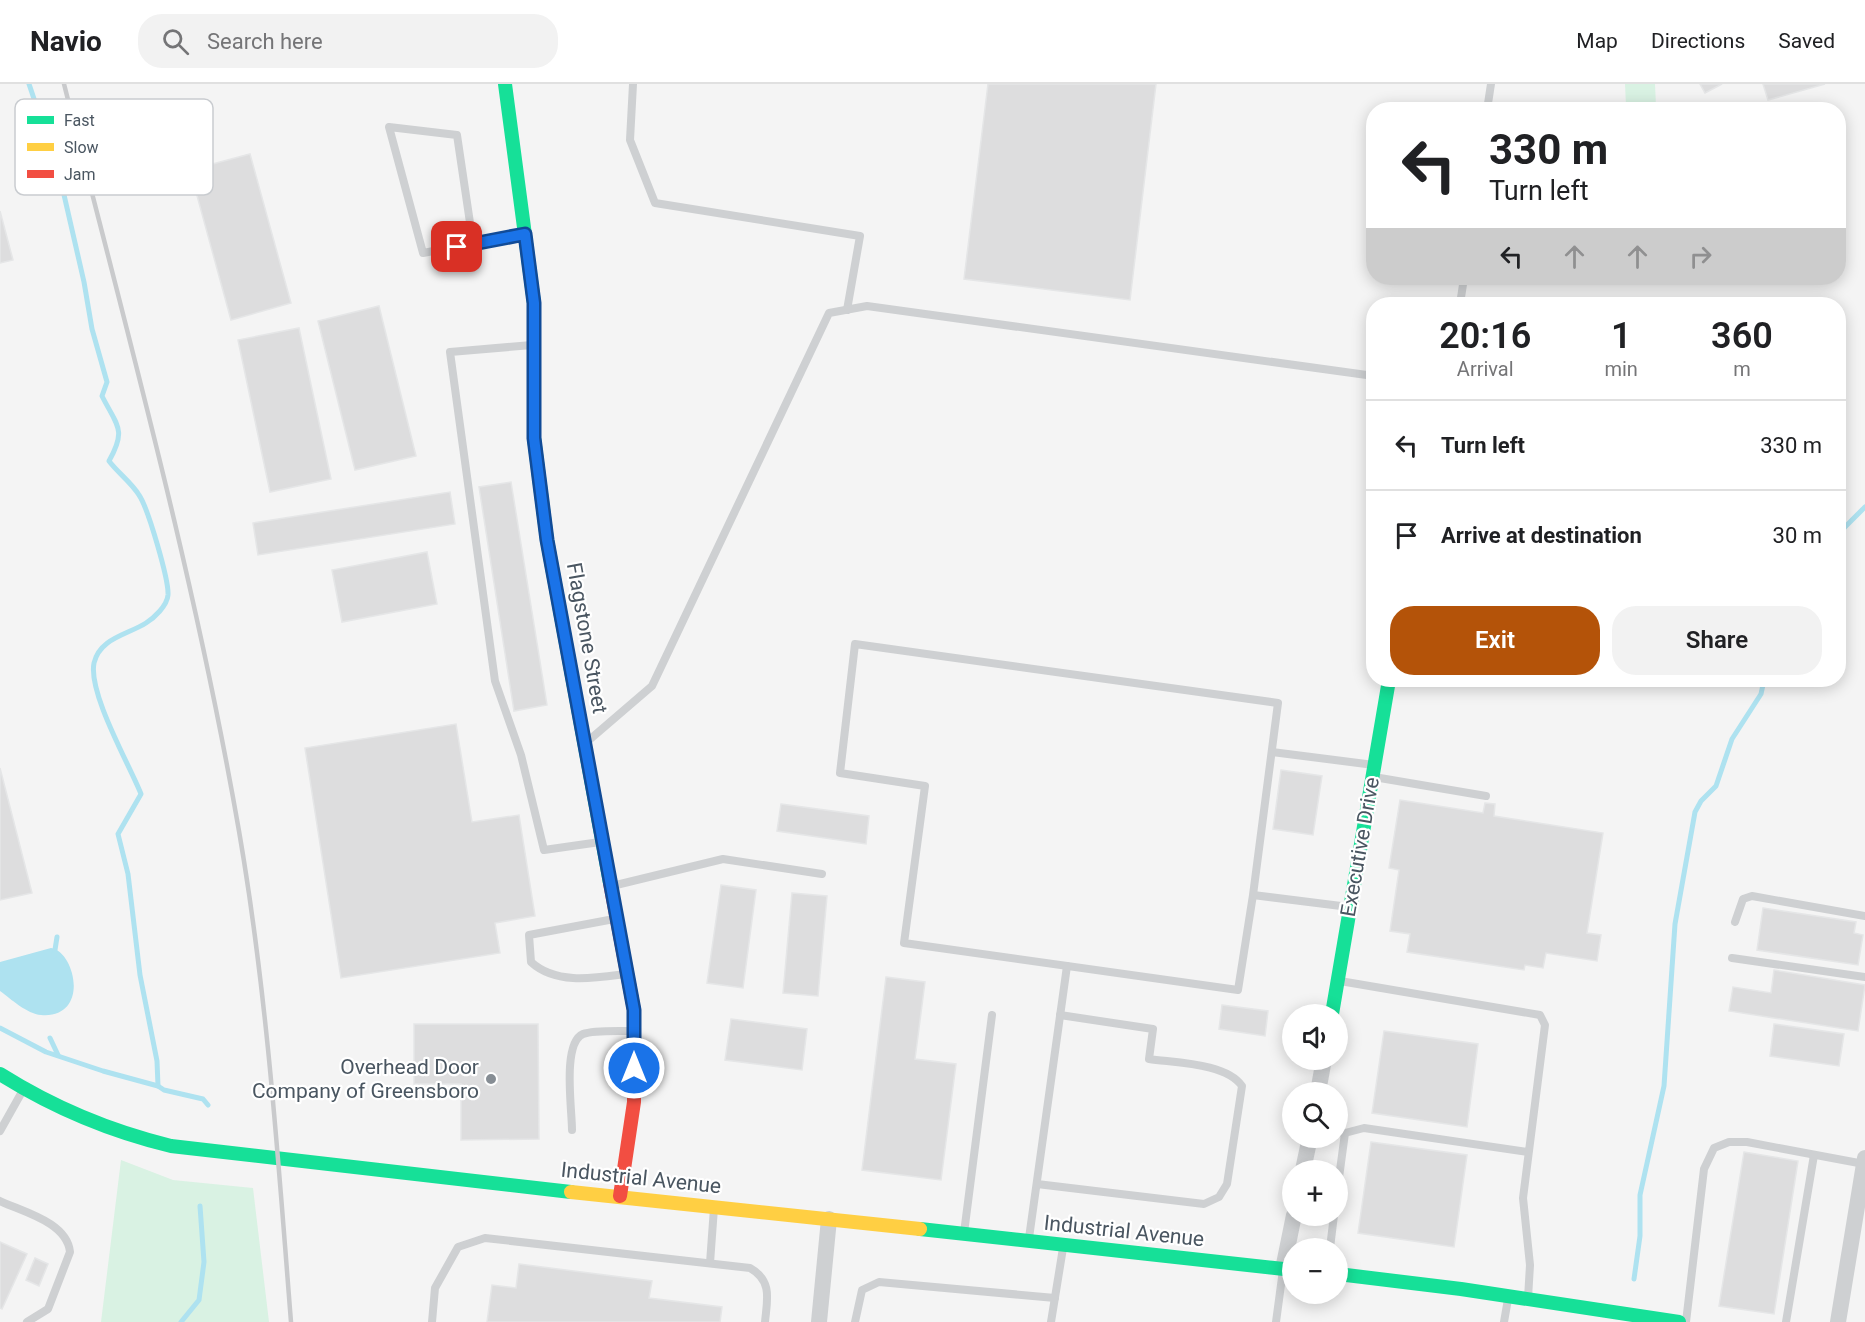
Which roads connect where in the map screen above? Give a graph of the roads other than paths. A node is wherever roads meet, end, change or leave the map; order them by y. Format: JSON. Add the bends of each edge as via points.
{"nodes":[{"id":1,"x":505,"y":84,"type":"edge"},
{"id":2,"x":633,"y":84,"type":"edge"},
{"id":3,"x":1491,"y":84,"type":"edge"},
{"id":4,"x":1488,"y":102,"type":"edge"},
{"id":5,"x":525,"y":234,"type":"junction"},
{"id":6,"x":473,"y":243,"type":"junction"},
{"id":7,"x":847,"y":310,"type":"junction"},
{"id":8,"x":533,"y":345,"type":"junction"},
{"id":9,"x":1366,"y":375,"type":"edge"},
{"id":10,"x":1388,"y":687,"type":"edge"},
{"id":11,"x":585,"y":744,"type":"junction"},
{"id":12,"x":1272,"y":752,"type":"junction"},
{"id":13,"x":1373,"y":771,"type":"junction"},
{"id":14,"x":1486,"y":796,"type":"dead end"},
{"id":15,"x":603,"y":841,"type":"junction"},
{"id":16,"x":822,"y":874,"type":"dead end"},
{"id":17,"x":611,"y":886,"type":"junction"},
{"id":18,"x":1254,"y":895,"type":"junction"},
{"id":19,"x":1350,"y":907,"type":"junction"},
{"id":20,"x":1865,"y":916,"type":"edge"},
{"id":21,"x":618,"y":918,"type":"junction"},
{"id":22,"x":1735,"y":922,"type":"dead end"},
{"id":23,"x":1732,"y":958,"type":"dead end"},
{"id":24,"x":1067,"y":966,"type":"junction"},
{"id":25,"x":628,"y":974,"type":"junction"},
{"id":26,"x":1865,"y":978,"type":"edge"},
{"id":27,"x":1337,"y":981,"type":"junction"},
{"id":28,"x":1334,"y":1004,"type":"edge"},
{"id":29,"x":993,"y":1015,"type":"dead end"},
{"id":30,"x":1060,"y":1015,"type":"junction"},
{"id":31,"x":634,"y":1030,"type":"junction"},
{"id":32,"x":0,"y":1074,"type":"edge"},
{"id":33,"x":23,"y":1090,"type":"junction"},
{"id":34,"x":572,"y":1130,"type":"dead end"},
{"id":35,"x":0,"y":1131,"type":"edge"},
{"id":36,"x":1348,"y":1131,"type":"edge"},
{"id":37,"x":1528,"y":1152,"type":"junction"},
{"id":38,"x":1814,"y":1155,"type":"junction"},
{"id":39,"x":1864,"y":1161,"type":"edge"},
{"id":40,"x":1037,"y":1184,"type":"junction"},
{"id":41,"x":620,"y":1196,"type":"junction"},
{"id":42,"x":0,"y":1201,"type":"edge"},
{"id":43,"x":714,"y":1208,"type":"junction"},
{"id":44,"x":829,"y":1219,"type":"junction"},
{"id":45,"x":964,"y":1234,"type":"junction"},
{"id":46,"x":1029,"y":1241,"type":"junction"},
{"id":47,"x":1063,"y":1245,"type":"junction"},
{"id":48,"x":710,"y":1263,"type":"junction"},
{"id":49,"x":1282,"y":1268,"type":"edge"},
{"id":50,"x":1348,"y":1275,"type":"edge"},
{"id":51,"x":1509,"y":1295,"type":"junction"},
{"id":52,"x":1282,"y":1296,"type":"edge"},
{"id":53,"x":1528,"y":1298,"type":"junction"},
{"id":54,"x":1055,"y":1299,"type":"junction"},
{"id":55,"x":27,"y":1322,"type":"edge"},
{"id":56,"x":432,"y":1322,"type":"edge"},
{"id":57,"x":765,"y":1322,"type":"edge"},
{"id":58,"x":819,"y":1322,"type":"edge"},
{"id":59,"x":855,"y":1322,"type":"edge"},
{"id":60,"x":1051,"y":1322,"type":"edge"},
{"id":61,"x":1276,"y":1322,"type":"edge"},
{"id":62,"x":1504,"y":1322,"type":"edge"},
{"id":63,"x":1679,"y":1322,"type":"edge"},
{"id":64,"x":1686,"y":1322,"type":"edge"},
{"id":65,"x":1786,"y":1322,"type":"edge"},
{"id":66,"x":1838,"y":1322,"type":"edge"}],
"edges":[{"from":1,"to":5,"type":"main road","name":"Flagstone Street"},
{"from":2,"to":7,"type":"lane","via":[[630,140],[655,203],[860,236]]},
{"from":3,"to":4,"type":"lane"},
{"from":5,"to":6,"type":"lane"},
{"from":5,"to":8,"type":"main road","name":"Flagstone Street","via":[[534,303]]},
{"from":6,"to":6,"type":"lane","via":[[423,253],[389,127],[457,135]]},
{"from":7,"to":9,"type":"lane","via":[[867,306]]},
{"from":7,"to":11,"type":"lane","via":[[829,313],[652,686]]},
{"from":8,"to":11,"type":"main road","name":"Flagstone Street","via":[[534,438],[547,540]]},
{"from":8,"to":15,"type":"lane","via":[[450,352],[495,681],[521,755],[544,850]]},
{"from":10,"to":13,"type":"main road","name":"Executive Drive"},
{"from":11,"to":15,"type":"main road","name":"Flagstone Street"},
{"from":12,"to":13,"type":"lane"},
{"from":12,"to":18,"type":"lane"},
{"from":12,"to":24,"type":"lane","via":[[1278,703],[855,644],[840,773],[925,786],[904,943]]},
{"from":13,"to":14,"type":"lane"},
{"from":13,"to":19,"type":"main road","name":"Executive Drive"},
{"from":15,"to":17,"type":"main road","name":"Flagstone Street"},
{"from":16,"to":17,"type":"lane","via":[[723,859]]},
{"from":17,"to":21,"type":"main road","name":"Flagstone Street"},
{"from":18,"to":19,"type":"lane"},
{"from":18,"to":24,"type":"lane","via":[[1238,990]]},
{"from":19,"to":27,"type":"main road","name":"Executive Drive"},
{"from":20,"to":22,"type":"lane","via":[[1752,896],[1743,898]]},
{"from":21,"to":25,"type":"main road","name":"Flagstone Street"},
{"from":21,"to":25,"type":"lane","via":[[529,935],[528,951],[531,962],[548,973],[588,979]]},
{"from":23,"to":26,"type":"lane"},
{"from":24,"to":30,"type":"lane"},
{"from":25,"to":31,"type":"main road","name":"Flagstone Street"},
{"from":27,"to":28,"type":"main road","name":"Executive Drive"},
{"from":27,"to":37,"type":"lane","via":[[1540,1015],[1545,1025]]},
{"from":29,"to":45,"type":"lane"},
{"from":30,"to":40,"type":"lane"},
{"from":30,"to":40,"type":"lane","via":[[1153,1029],[1149,1059],[1221,1070],[1235,1076],[1242,1086],[1227,1184],[1219,1197],[1204,1204]]},
{"from":31,"to":34,"type":"lane","via":[[583,1034],[573,1044]]},
{"from":31,"to":41,"type":"main road","name":"Flagstone Street","via":[[634,1102]]},
{"from":32,"to":33,"type":"main road","name":"Industrial Avenue"},
{"from":33,"to":35,"type":"lane"},
{"from":33,"to":41,"type":"main road","name":"Industrial Avenue","via":[[99,1126],[171,1147]]},
{"from":36,"to":37,"type":"lane","via":[[1364,1128]]},
{"from":37,"to":53,"type":"lane","via":[[1523,1198],[1530,1265]]},
{"from":38,"to":39,"type":"lane"},
{"from":38,"to":64,"type":"lane","via":[[1747,1142],[1729,1142],[1714,1148],[1704,1169]]},
{"from":38,"to":65,"type":"lane"},
{"from":39,"to":66,"type":"street"},
{"from":40,"to":46,"type":"lane"},
{"from":41,"to":43,"type":"main road","name":"Industrial Avenue"},
{"from":42,"to":55,"type":"lane","via":[[56,1227],[70,1244],[48,1309]]},
{"from":43,"to":44,"type":"main road","name":"Industrial Avenue"},
{"from":43,"to":48,"type":"lane"},
{"from":44,"to":45,"type":"main road","name":"Industrial Avenue"},
{"from":44,"to":58,"type":"street"},
{"from":45,"to":46,"type":"main road","name":"Industrial Avenue"},
{"from":46,"to":47,"type":"main road","name":"Industrial Avenue"},
{"from":47,"to":49,"type":"main road","name":"Industrial Avenue"},
{"from":47,"to":54,"type":"lane"},
{"from":48,"to":56,"type":"lane","via":[[485,1238],[458,1247],[435,1288]]},
{"from":48,"to":57,"type":"lane","via":[[758,1272],[768,1291]]},
{"from":50,"to":51,"type":"main road"},
{"from":51,"to":53,"type":"main road"},
{"from":51,"to":62,"type":"lane"},
{"from":52,"to":61,"type":"lane"},
{"from":53,"to":63,"type":"main road"},
{"from":54,"to":59,"type":"lane","via":[[879,1282],[862,1290]]},
{"from":54,"to":60,"type":"lane"}]}
